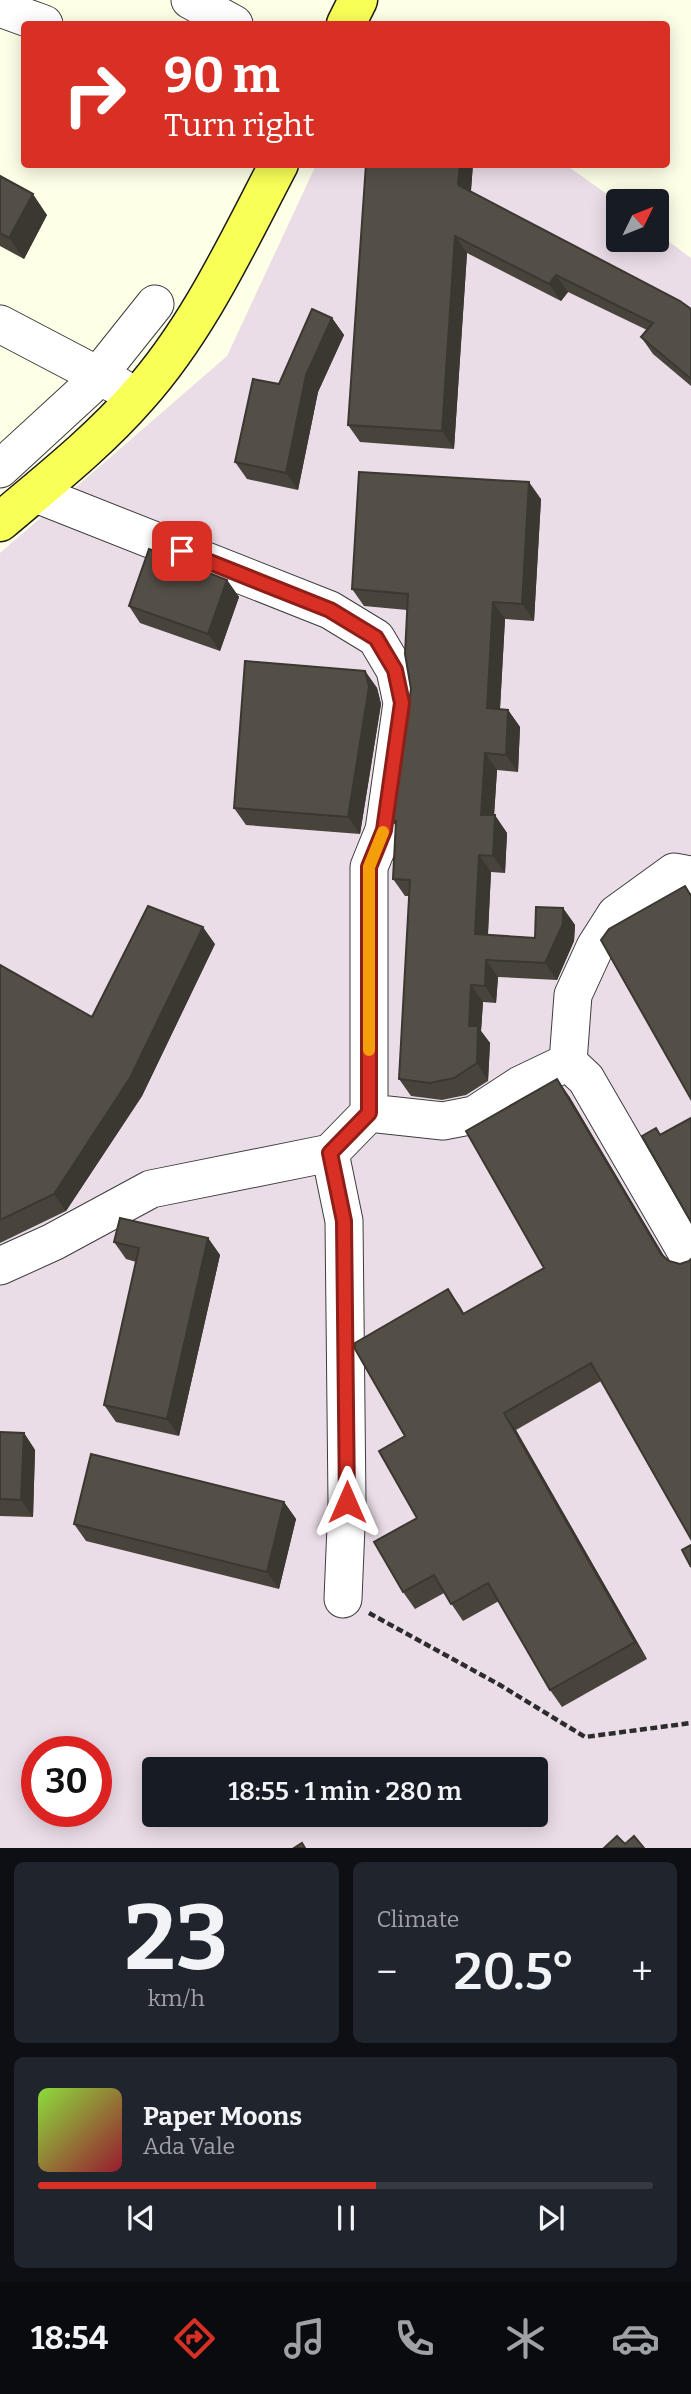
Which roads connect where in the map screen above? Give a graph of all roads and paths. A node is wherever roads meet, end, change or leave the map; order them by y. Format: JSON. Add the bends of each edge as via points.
{"nodes":[{"id":1,"x":190,"y":0,"type":"edge"},
{"id":2,"x":358,"y":0,"type":"edge"},
{"id":3,"x":0,"y":8,"type":"edge"},
{"id":4,"x":36,"y":21,"type":"edge"},
{"id":5,"x":228,"y":21,"type":"edge"},
{"id":6,"x":348,"y":21,"type":"edge"},
{"id":7,"x":277,"y":168,"type":"edge"},
{"id":8,"x":155,"y":304,"type":"dead end"},
{"id":9,"x":0,"y":324,"type":"edge"},
{"id":10,"x":97,"y":376,"type":"junction"},
{"id":11,"x":138,"y":396,"type":"junction"},
{"id":12,"x":0,"y":469,"type":"edge"},
{"id":13,"x":34,"y":493,"type":"junction"},
{"id":14,"x":0,"y":522,"type":"edge"},
{"id":15,"x":691,"y":874,"type":"edge"},
{"id":16,"x":568,"y":1062,"type":"junction"},
{"id":17,"x":369,"y":1113,"type":"junction"},
{"id":18,"x":330,"y":1153,"type":"junction"},
{"id":19,"x":691,"y":1260,"type":"edge"},
{"id":20,"x":0,"y":1266,"type":"edge"},
{"id":21,"x":343,"y":1600,"type":"joint"},
{"id":22,"x":691,"y":1723,"type":"edge"}],
"edges":[{"from":1,"to":5,"type":"street"},
{"from":2,"to":6,"type":"main road"},
{"from":3,"to":4,"type":"street"},
{"from":7,"to":11,"type":"main road","via":[[201,307]]},
{"from":8,"to":10,"type":"street"},
{"from":9,"to":10,"type":"street"},
{"from":10,"to":11,"type":"street"},
{"from":10,"to":12,"type":"street"},
{"from":11,"to":13,"type":"main road"},
{"from":13,"to":14,"type":"main road"},
{"from":13,"to":17,"type":"street","via":[[330,610],[376,638],[395,670],[402,703],[384,830],[369,867]]},
{"from":15,"to":16,"type":"street","via":[[674,872],[616,914],[573,995]]},
{"from":16,"to":17,"type":"street","via":[[520,1085],[474,1115],[443,1121]]},
{"from":16,"to":19,"type":"street","via":[[586,1079]]},
{"from":17,"to":18,"type":"street"},
{"from":18,"to":20,"type":"street","via":[[151,1189]]},
{"from":18,"to":21,"type":"street","via":[[344,1221],[347,1502]]},
{"from":21,"to":22,"type":"path","via":[[585,1737]]}]}
